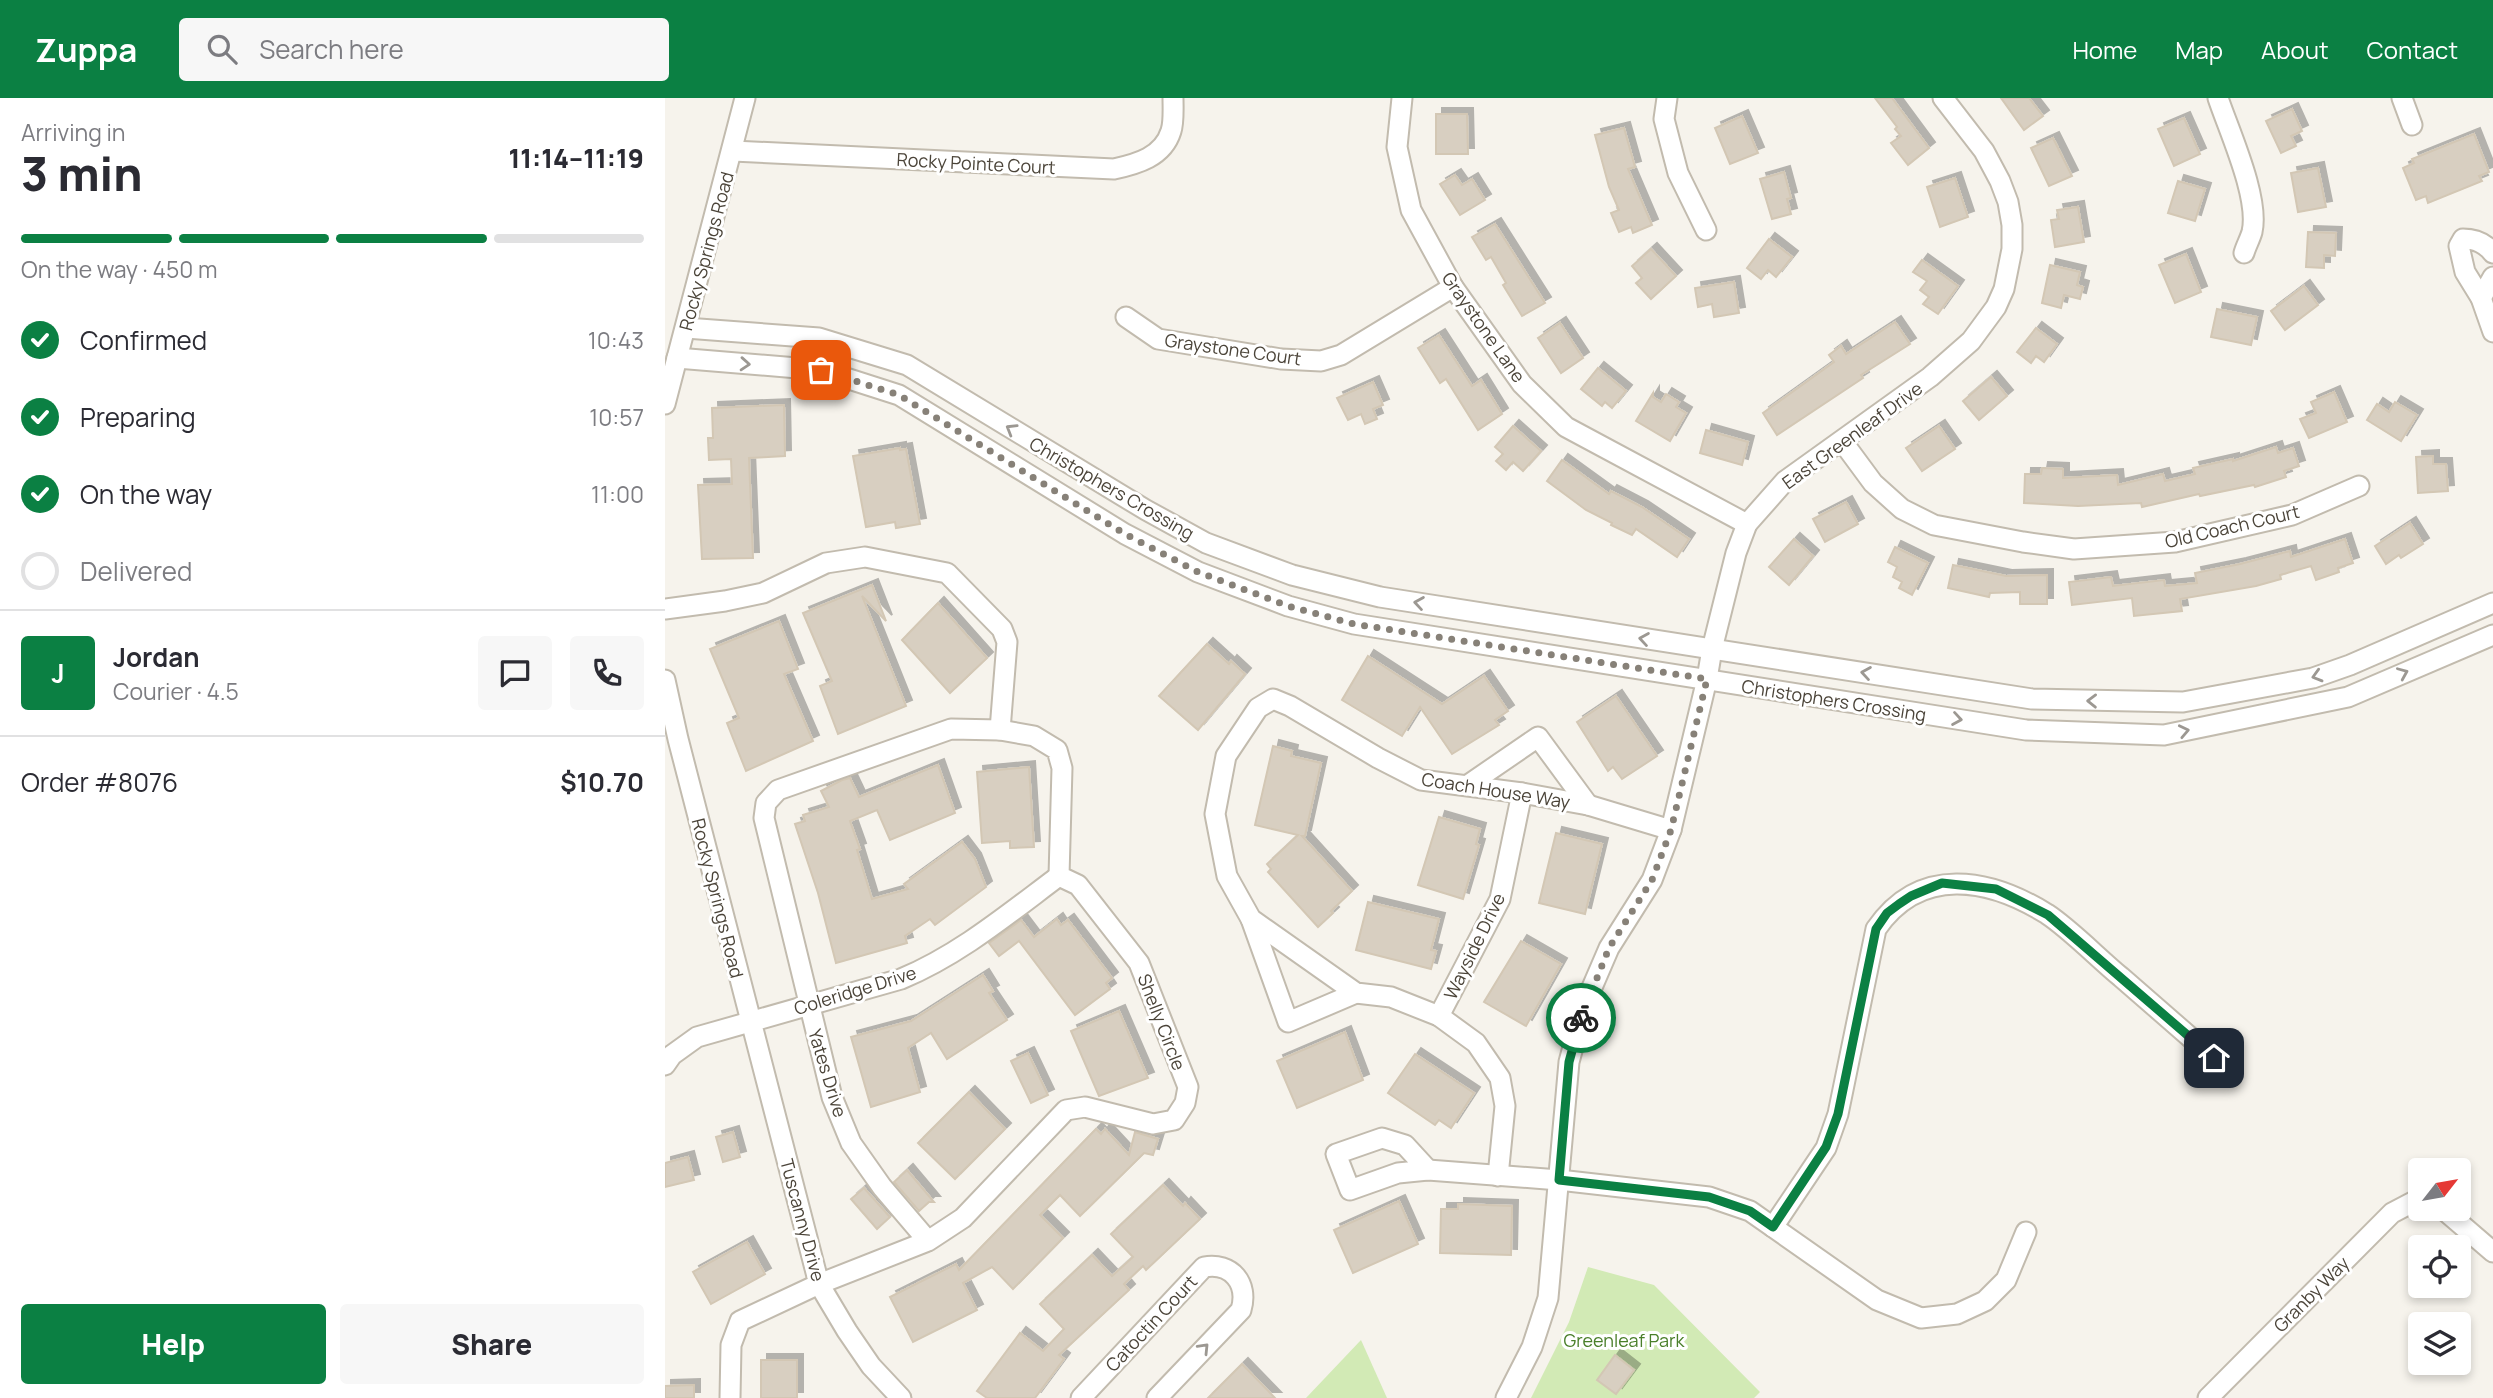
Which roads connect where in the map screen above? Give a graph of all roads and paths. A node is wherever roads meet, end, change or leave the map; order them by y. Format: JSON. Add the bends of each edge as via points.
{"nodes":[{"id":1,"x":745,"y":98,"type":"edge"},
{"id":2,"x":1173,"y":98,"type":"edge"},
{"id":3,"x":1402,"y":98,"type":"edge"},
{"id":4,"x":1667,"y":98,"type":"edge"},
{"id":5,"x":1943,"y":98,"type":"edge"},
{"id":6,"x":2218,"y":98,"type":"edge"},
{"id":7,"x":2402,"y":98,"type":"edge"},
{"id":8,"x":2412,"y":125,"type":"dead end"},
{"id":9,"x":733,"y":151,"type":"junction"},
{"id":10,"x":1706,"y":230,"type":"dead end"},
{"id":11,"x":2244,"y":253,"type":"dead end"},
{"id":12,"x":2493,"y":253,"type":"edge"},
{"id":13,"x":2493,"y":276,"type":"edge"},
{"id":14,"x":1453,"y":287,"type":"junction"},
{"id":15,"x":2481,"y":298,"type":"junction"},
{"id":16,"x":1126,"y":317,"type":"dead end"},
{"id":17,"x":686,"y":328,"type":"junction"},
{"id":18,"x":2493,"y":332,"type":"edge"},
{"id":19,"x":677,"y":358,"type":"junction"},
{"id":20,"x":665,"y":404,"type":"edge"},
{"id":21,"x":1842,"y":441,"type":"junction"},
{"id":22,"x":2359,"y":486,"type":"dead end"},
{"id":23,"x":1747,"y":524,"type":"junction"},
{"id":24,"x":2493,"y":603,"type":"edge"},
{"id":25,"x":665,"y":609,"type":"edge"},
{"id":26,"x":2493,"y":635,"type":"edge"},
{"id":27,"x":1711,"y":649,"type":"junction"},
{"id":28,"x":1707,"y":679,"type":"junction"},
{"id":29,"x":665,"y":680,"type":"edge"},
{"id":30,"x":1000,"y":730,"type":"junction"},
{"id":31,"x":1468,"y":785,"type":"junction"},
{"id":32,"x":1521,"y":793,"type":"junction"},
{"id":33,"x":1588,"y":805,"type":"junction"},
{"id":34,"x":1671,"y":830,"type":"junction"},
{"id":35,"x":1059,"y":876,"type":"junction"},
{"id":36,"x":1251,"y":919,"type":"junction"},
{"id":37,"x":1356,"y":993,"type":"junction"},
{"id":38,"x":808,"y":1004,"type":"junction"},
{"id":39,"x":1439,"y":1016,"type":"junction"},
{"id":40,"x":750,"y":1020,"type":"junction"},
{"id":41,"x":2214,"y":1058,"type":"dead end"},
{"id":42,"x":665,"y":1065,"type":"edge"},
{"id":43,"x":1427,"y":1170,"type":"dead end"},
{"id":44,"x":1498,"y":1176,"type":"junction"},
{"id":45,"x":1559,"y":1180,"type":"junction"},
{"id":46,"x":2408,"y":1205,"type":"edge"},
{"id":47,"x":2458,"y":1222,"type":"edge"},
{"id":48,"x":1773,"y":1227,"type":"junction"},
{"id":49,"x":2026,"y":1232,"type":"dead end"},
{"id":50,"x":928,"y":1241,"type":"junction"},
{"id":51,"x":2493,"y":1252,"type":"edge"},
{"id":52,"x":819,"y":1284,"type":"junction"},
{"id":53,"x":1512,"y":1396,"type":"edge"},
{"id":54,"x":730,"y":1398,"type":"edge"},
{"id":55,"x":901,"y":1398,"type":"edge"},
{"id":56,"x":1081,"y":1398,"type":"edge"},
{"id":57,"x":1157,"y":1398,"type":"edge"},
{"id":58,"x":2208,"y":1398,"type":"edge"}],
"edges":[{"from":1,"to":9,"type":"street","name":"Rocky Springs Road"},
{"from":2,"to":9,"type":"street","name":"Rocky Pointe Court","via":[[1171,132],[1159,150],[1143,163],[1114,169]]},
{"from":3,"to":14,"type":"street","name":"Graystone Lane","via":[[1397,147],[1411,210]]},
{"from":4,"to":10,"type":"street","via":[[1664,119],[1678,173]]},
{"from":5,"to":21,"type":"street","name":"East Greenleaf Drive","via":[[1984,151],[2008,202],[2013,249],[2004,289],[1971,341]]},
{"from":6,"to":11,"type":"street","via":[[2251,203],[2252,230]]},
{"from":7,"to":8,"type":"street"},
{"from":9,"to":17,"type":"street","name":"Rocky Springs Road"},
{"from":12,"to":15,"type":"street","via":[[2474,239],[2463,239],[2459,246],[2465,272]]},
{"from":13,"to":15,"type":"street"},
{"from":14,"to":16,"type":"street","name":"Graystone Court","via":[[1341,355],[1321,361],[1158,340]]},
{"from":14,"to":23,"type":"street","name":"Graystone Lane","via":[[1522,384],[1566,427]]},
{"from":15,"to":18,"type":"street"},
{"from":17,"to":19,"type":"street","name":"Rocky Springs Road"},
{"from":27,"to":17,"type":"street","name":"Christophers Crossing","one_way":true,"via":[[1380,597],[1292,575],[1206,542],[1146,510],[907,365],[819,338]]},
{"from":19,"to":20,"type":"street","name":"Rocky Springs Road"},
{"from":19,"to":28,"type":"street","name":"Christophers Crossing","one_way":true,"via":[[821,370],[899,395],[1125,534],[1198,572],[1288,606],[1354,624]]},
{"from":21,"to":22,"type":"street","name":"Old Coach Court","via":[[1874,483],[1902,509],[1934,525],[2074,549],[2175,542],[2292,515]]},
{"from":21,"to":23,"type":"street","name":"East Greenleaf Drive","via":[[1785,481]]},
{"from":23,"to":27,"type":"street","name":"East Greenleaf Drive"},
{"from":24,"to":27,"type":"street","name":"Christophers Crossing","one_way":true,"via":[[2313,678],[2183,702],[2032,699]]},
{"from":25,"to":30,"type":"street","via":[[763,593],[826,562],[865,556],[947,573],[1002,629],[1007,642]]},
{"from":28,"to":26,"type":"street","name":"Christophers Crossing","one_way":true,"via":[[2026,730],[2164,734],[2348,696]]},
{"from":27,"to":28,"type":"street","name":"East Greenleaf Drive"},
{"from":28,"to":34,"type":"street","name":"East Greenleaf Drive"},
{"from":29,"to":40,"type":"street","name":"Rocky Springs Road"},
{"from":30,"to":35,"type":"street","via":[[1034,736],[1057,750],[1062,768]]},
{"from":30,"to":38,"type":"street","via":[[951,729],[778,789],[766,803],[764,818]]},
{"from":31,"to":32,"type":"street","name":"Coach House Way"},
{"from":31,"to":33,"type":"street","via":[[1538,737]]},
{"from":31,"to":36,"type":"street","name":"Coach House Way","via":[[1421,780],[1290,706],[1273,699],[1265,703],[1226,756],[1215,814],[1227,876]]},
{"from":32,"to":33,"type":"street","name":"Coach House Way"},
{"from":32,"to":39,"type":"street","name":"Wayside Drive","via":[[1500,899]]},
{"from":33,"to":34,"type":"street","name":"Coach House Way"},
{"from":34,"to":45,"type":"street","name":"East Greenleaf Drive","via":[[1652,880],[1609,948],[1584,1006],[1569,1062]]},
{"from":35,"to":38,"type":"street","name":"Coleridge Drive","via":[[930,967]]},
{"from":35,"to":50,"type":"street","name":"Shelly Circle","via":[[1079,885],[1139,963],[1188,1087],[1185,1103],[1174,1120],[1153,1124],[1085,1107],[1066,1110],[963,1218]]},
{"from":36,"to":37,"type":"street","name":"Coach House Way"},
{"from":36,"to":37,"type":"street","via":[[1288,1022]]},
{"from":37,"to":39,"type":"street","name":"Coach House Way","via":[[1391,997]]},
{"from":38,"to":40,"type":"street","name":"Coleridge Drive"},
{"from":38,"to":50,"type":"street","name":"Yates Drive","via":[[832,1097],[851,1143]]},
{"from":39,"to":44,"type":"street","name":"Coach House Way","via":[[1476,1043],[1500,1078],[1505,1106]]},
{"from":40,"to":42,"type":"street","via":[[697,1037]]},
{"from":40,"to":52,"type":"street","name":"Tuscanny Drive"},
{"from":41,"to":48,"type":"street","via":[[2048,915],[1996,889],[1942,883],[1911,896],[1887,913],[1876,929],[1838,1114],[1826,1147]]},
{"from":43,"to":44,"type":"street"},
{"from":44,"to":45,"type":"street"},
{"from":45,"to":48,"type":"street","via":[[1709,1197],[1750,1211]]},
{"from":45,"to":53,"type":"street","name":"East Greenleaf Drive","via":[[1548,1298]]},
{"from":46,"to":58,"type":"street","name":"Granby Way","via":[[2392,1213]]},
{"from":47,"to":51,"type":"street"},
{"from":48,"to":49,"type":"street","via":[[1877,1300],[1921,1318],[1957,1314],[1985,1301],[2006,1280]]},
{"from":50,"to":52,"type":"street","name":"Shelly Circle"},
{"from":52,"to":54,"type":"street","name":"Shelly Circle","via":[[740,1321],[731,1345]]},
{"from":52,"to":55,"type":"street","name":"Tuscanny Drive","via":[[870,1366]]},
{"from":57,"to":56,"type":"street","name":"Catoctin Court","one_way":true,"via":[[1241,1310],[1242,1287],[1234,1273],[1218,1264],[1204,1266]]}]}
